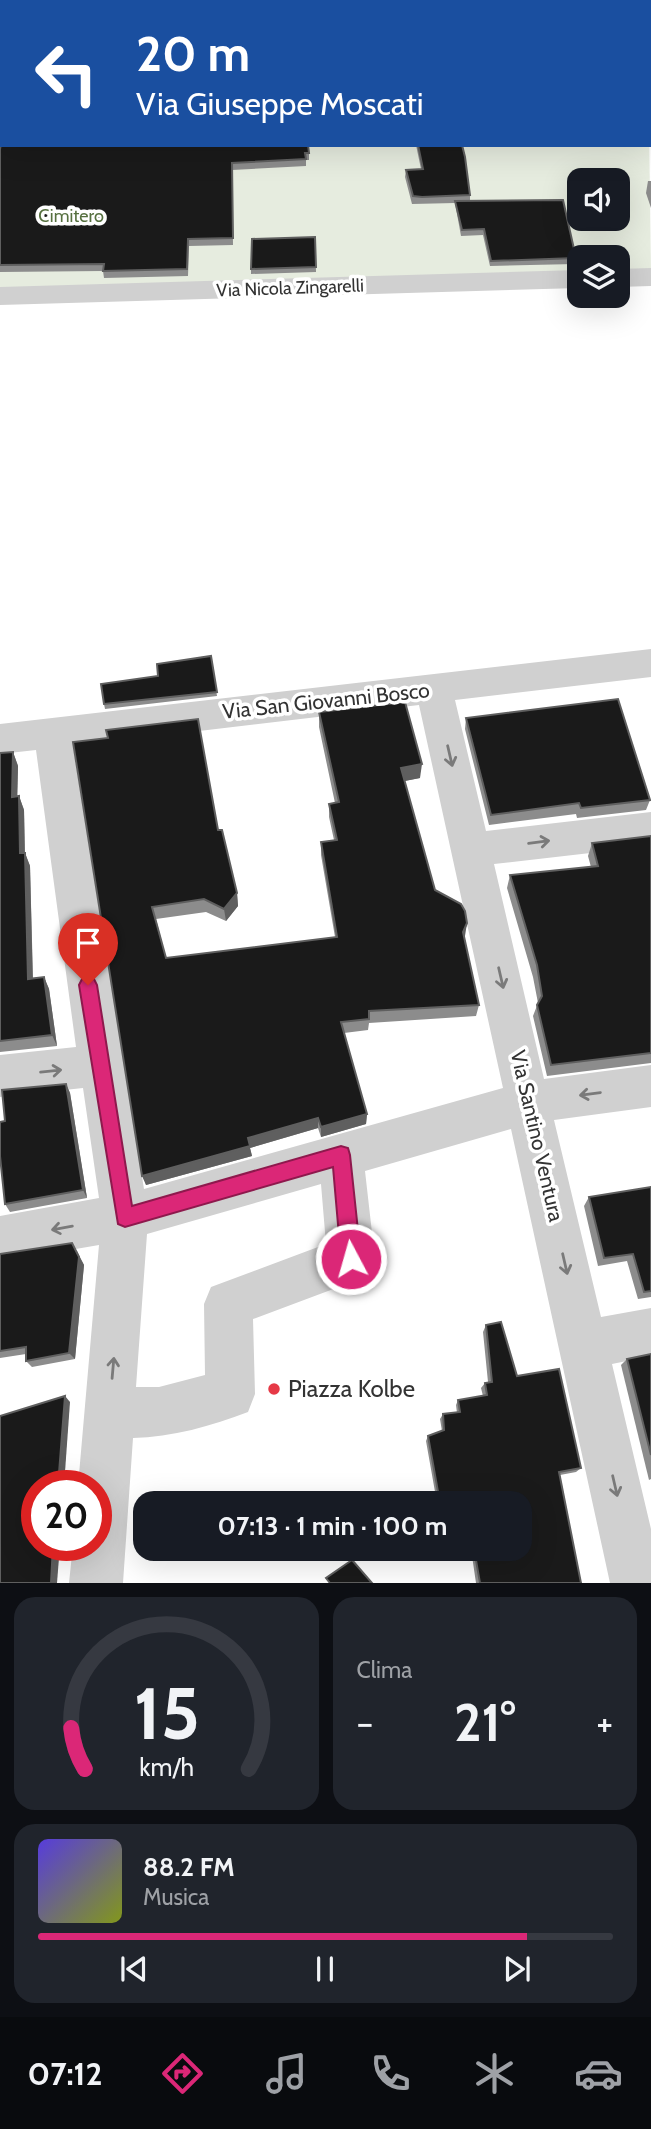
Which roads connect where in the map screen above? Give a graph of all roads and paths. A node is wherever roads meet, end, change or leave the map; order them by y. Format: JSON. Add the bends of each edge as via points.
{"nodes":[{"id":1,"x":651,"y":277,"type":"edge"},
{"id":2,"x":630,"y":278,"type":"edge"},
{"id":3,"x":567,"y":279,"type":"edge"},
{"id":4,"x":0,"y":296,"type":"edge"},
{"id":5,"x":651,"y":663,"type":"edge"},
{"id":6,"x":434,"y":689,"type":"junction"},
{"id":7,"x":52,"y":732,"type":"junction"},
{"id":8,"x":0,"y":739,"type":"edge"},
{"id":9,"x":651,"y":829,"type":"edge"},
{"id":10,"x":471,"y":850,"type":"junction"},
{"id":11,"x":102,"y":1065,"type":"junction"},
{"id":12,"x":0,"y":1076,"type":"edge"},
{"id":13,"x":651,"y":1086,"type":"edge"},
{"id":14,"x":529,"y":1102,"type":"junction"},
{"id":15,"x":341,"y":1155,"type":"junction"},
{"id":16,"x":125,"y":1217,"type":"junction"},
{"id":17,"x":0,"y":1238,"type":"edge"},
{"id":18,"x":651,"y":1332,"type":"edge"},
{"id":19,"x":584,"y":1345,"type":"junction"},
{"id":20,"x":109,"y":1413,"type":"junction"},
{"id":21,"x":96,"y":1583,"type":"edge"},
{"id":22,"x":636,"y":1583,"type":"edge"}],
"edges":[{"from":1,"to":2,"type":"street"},
{"from":3,"to":4,"type":"street","name":"Via Nicola Zingarelli"},
{"from":5,"to":6,"type":"street","name":"Via San Giovanni Bosco"},
{"from":6,"to":7,"type":"street","name":"Via San Giovanni Bosco"},
{"from":6,"to":10,"type":"street","name":"Via Santino Ventura","one_way":true},
{"from":7,"to":8,"type":"street","name":"Via San Giovanni Bosco"},
{"from":7,"to":11,"type":"street"},
{"from":10,"to":9,"type":"street","one_way":true},
{"from":10,"to":14,"type":"street","name":"Via Santino Ventura","one_way":true},
{"from":12,"to":11,"type":"street","one_way":true},
{"from":11,"to":16,"type":"street"},
{"from":13,"to":14,"type":"street","one_way":true},
{"from":14,"to":15,"type":"street"},
{"from":14,"to":19,"type":"street","name":"Via Santino Ventura","one_way":true},
{"from":15,"to":16,"type":"street"},
{"from":15,"to":20,"type":"street","via":[[351,1259],[228,1304],[230,1394],[159,1412]]},
{"from":16,"to":17,"type":"street","one_way":true},
{"from":20,"to":16,"type":"street","one_way":true},
{"from":18,"to":19,"type":"street"},
{"from":19,"to":22,"type":"street","name":"Via Santino Ventura","one_way":true},
{"from":20,"to":21,"type":"street"}]}
